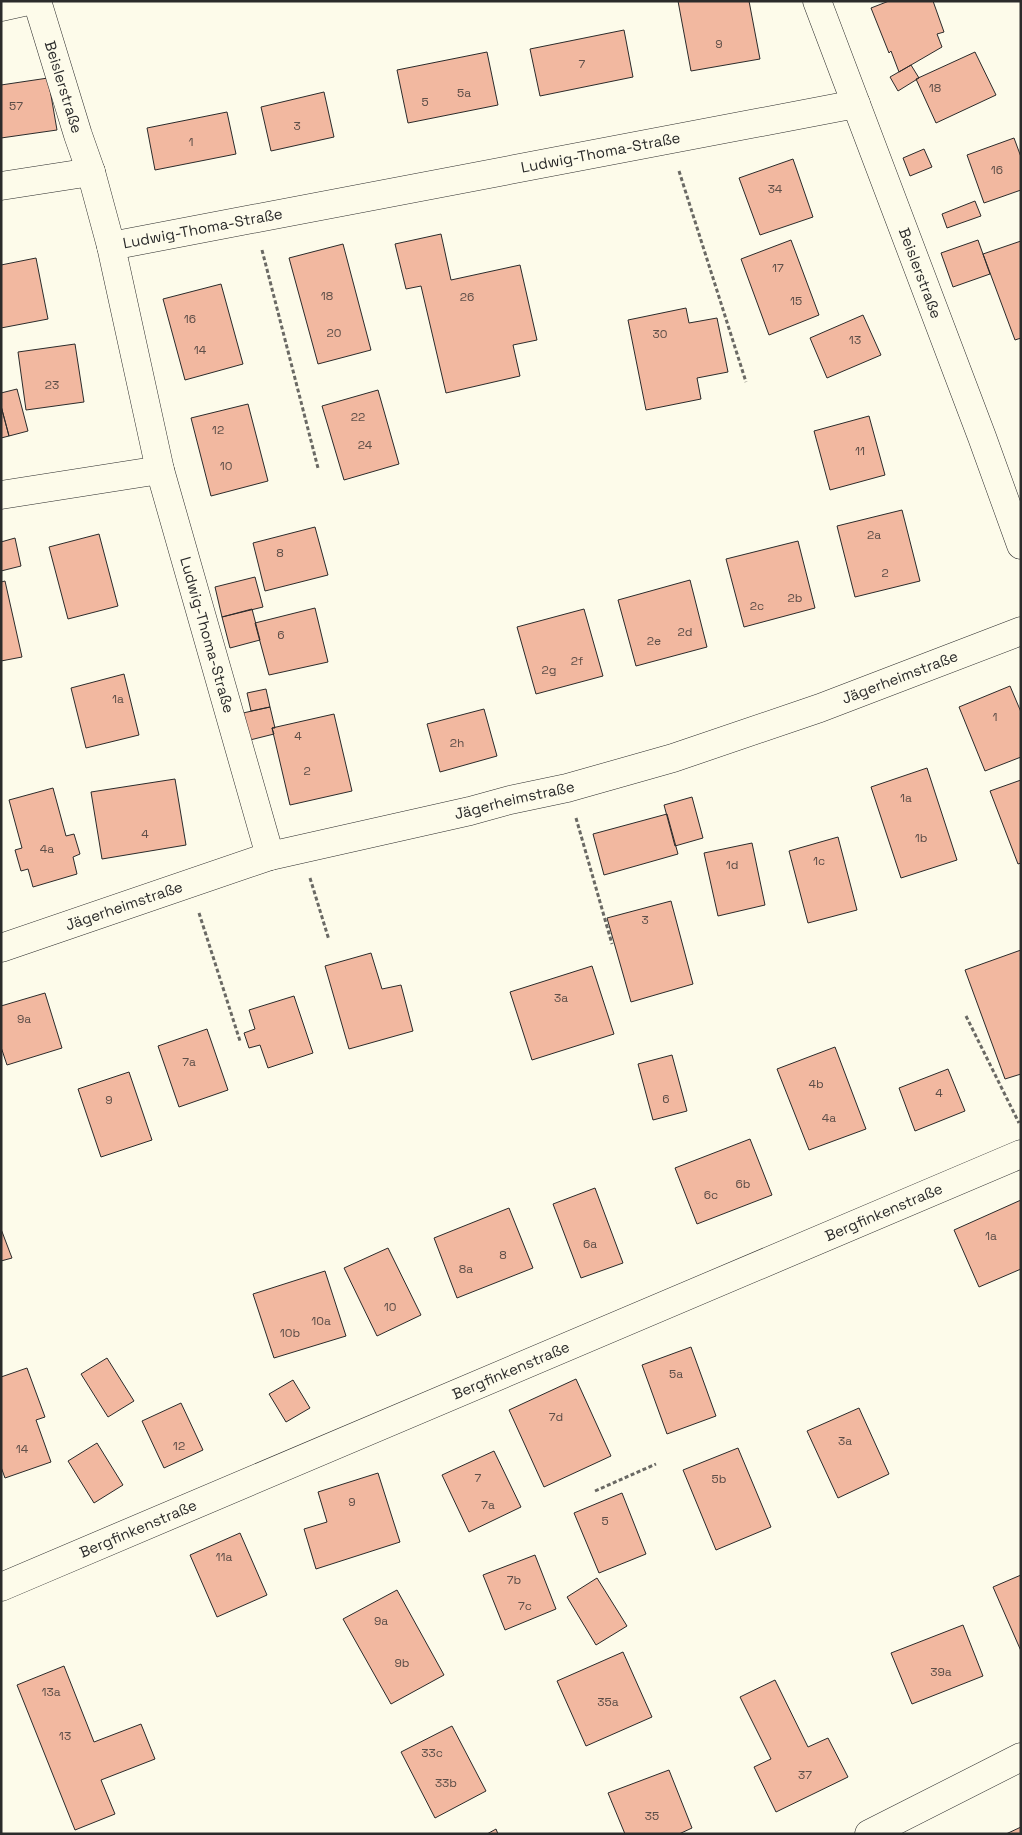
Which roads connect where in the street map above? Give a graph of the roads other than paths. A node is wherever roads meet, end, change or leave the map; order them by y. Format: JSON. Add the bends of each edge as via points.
{"nodes":[{"id":1,"x":28,"y":1,"type":"edge"},
{"id":2,"x":37,"y":1,"type":"edge"},
{"id":3,"x":818,"y":1,"type":"edge"},
{"id":4,"x":1,"y":7,"type":"edge"},
{"id":5,"x":856,"y":104,"type":"junction"},
{"id":6,"x":91,"y":172,"type":"junction"},
{"id":7,"x":1,"y":186,"type":"edge"},
{"id":8,"x":111,"y":246,"type":"junction"},
{"id":9,"x":160,"y":470,"type":"junction"},
{"id":10,"x":1,"y":495,"type":"edge"},
{"id":11,"x":1021,"y":545,"type":"edge"},
{"id":12,"x":1021,"y":631,"type":"edge"},
{"id":13,"x":270,"y":856,"type":"junction"},
{"id":14,"x":1,"y":948,"type":"edge"},
{"id":15,"x":1021,"y":1154,"type":"edge"},
{"id":16,"x":1,"y":1587,"type":"edge"},
{"id":17,"x":1021,"y":1757,"type":"edge"},
{"id":18,"x":869,"y":1834,"type":"edge"}],
"edges":[{"from":1,"to":4,"type":"street"},
{"from":2,"to":6,"type":"street","name":"Beislerstraße"},
{"from":3,"to":5,"type":"street","name":"Beislerstraße"},
{"from":5,"to":8,"type":"street","name":"Ludwig-Thoma-Straße"},
{"from":5,"to":11,"type":"street","name":"Beislerstraße"},
{"from":6,"to":7,"type":"street"},
{"from":6,"to":8,"type":"street","name":"Beislerstraße"},
{"from":8,"to":9,"type":"street","name":"Ludwig-Thoma-Straße"},
{"from":9,"to":10,"type":"street"},
{"from":9,"to":13,"type":"street","name":"Ludwig-Thoma-Straße"},
{"from":12,"to":13,"type":"street","name":"Jägerheimstraße","via":[[820,708],[672,758],[567,788]]},
{"from":13,"to":14,"type":"street","name":"Jägerheimstraße"},
{"from":15,"to":16,"type":"street","name":"Bergfinkenstraße"},
{"from":17,"to":18,"type":"street"}]}
